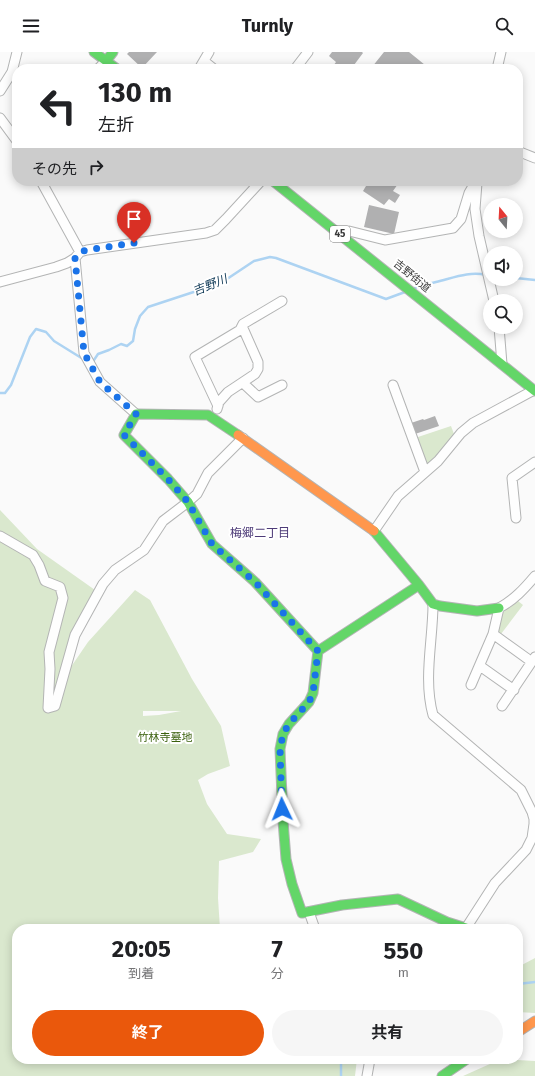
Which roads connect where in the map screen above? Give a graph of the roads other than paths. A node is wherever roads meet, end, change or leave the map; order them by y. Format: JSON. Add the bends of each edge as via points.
{"nodes":[{"id":1,"x":17,"y":52,"type":"edge"},
{"id":2,"x":94,"y":52,"type":"edge"},
{"id":3,"x":113,"y":52,"type":"edge"},
{"id":4,"x":209,"y":52,"type":"edge"},
{"id":5,"x":308,"y":52,"type":"edge"},
{"id":6,"x":501,"y":52,"type":"edge"},
{"id":7,"x":106,"y":61,"type":"junction"},
{"id":8,"x":14,"y":64,"type":"edge"},
{"id":9,"x":103,"y":64,"type":"edge"},
{"id":10,"x":110,"y":64,"type":"edge"},
{"id":11,"x":203,"y":64,"type":"edge"},
{"id":12,"x":299,"y":64,"type":"edge"},
{"id":13,"x":499,"y":64,"type":"edge"},
{"id":14,"x":12,"y":72,"type":"edge"},
{"id":15,"x":0,"y":91,"type":"edge"},
{"id":16,"x":0,"y":118,"type":"edge"},
{"id":17,"x":12,"y":134,"type":"edge"},
{"id":18,"x":523,"y":153,"type":"edge"},
{"id":19,"x":535,"y":158,"type":"edge"},
{"id":20,"x":43,"y":186,"type":"edge"},
{"id":21,"x":256,"y":186,"type":"edge"},
{"id":22,"x":279,"y":186,"type":"edge"},
{"id":23,"x":474,"y":186,"type":"edge"},
{"id":24,"x":477,"y":186,"type":"edge"},
{"id":25,"x":344,"y":237,"type":"junction"},
{"id":26,"x":77,"y":255,"type":"junction"},
{"id":27,"x":0,"y":282,"type":"edge"},
{"id":28,"x":493,"y":294,"type":"edge"},
{"id":29,"x":282,"y":301,"type":"dead end"},
{"id":30,"x":242,"y":326,"type":"junction"},
{"id":31,"x":500,"y":334,"type":"edge"},
{"id":32,"x":502,"y":364,"type":"junction"},
{"id":33,"x":243,"y":383,"type":"junction"},
{"id":34,"x":282,"y":385,"type":"dead end"},
{"id":35,"x":392,"y":385,"type":"dead end"},
{"id":36,"x":535,"y":391,"type":"edge"},
{"id":37,"x":218,"y":406,"type":"junction"},
{"id":38,"x":136,"y":414,"type":"junction"},
{"id":39,"x":215,"y":420,"type":"junction"},
{"id":40,"x":243,"y":438,"type":"junction"},
{"id":41,"x":535,"y":462,"type":"edge"},
{"id":42,"x":425,"y":472,"type":"junction"},
{"id":43,"x":188,"y":502,"type":"junction"},
{"id":44,"x":516,"y":518,"type":"dead end"},
{"id":45,"x":374,"y":531,"type":"junction"},
{"id":46,"x":0,"y":536,"type":"edge"},
{"id":47,"x":535,"y":576,"type":"edge"},
{"id":48,"x":419,"y":585,"type":"junction"},
{"id":49,"x":433,"y":604,"type":"junction"},
{"id":50,"x":499,"y":608,"type":"junction"},
{"id":51,"x":493,"y":634,"type":"junction"},
{"id":52,"x":318,"y":651,"type":"junction"},
{"id":53,"x":534,"y":659,"type":"edge"},
{"id":54,"x":480,"y":666,"type":"junction"},
{"id":55,"x":471,"y":685,"type":"dead end"},
{"id":56,"x":514,"y":690,"type":"junction"},
{"id":57,"x":502,"y":706,"type":"dead end"},
{"id":58,"x":533,"y":838,"type":"edge"},
{"id":59,"x":309,"y":912,"type":"junction"},
{"id":60,"x":313,"y":924,"type":"edge"},
{"id":61,"x":452,"y":924,"type":"edge"},
{"id":62,"x":469,"y":924,"type":"edge"},
{"id":63,"x":535,"y":1022,"type":"edge"},
{"id":64,"x":523,"y":1029,"type":"edge"},
{"id":65,"x":369,"y":1064,"type":"edge"},
{"id":66,"x":460,"y":1064,"type":"edge"},
{"id":67,"x":367,"y":1076,"type":"edge"},
{"id":68,"x":442,"y":1076,"type":"edge"}],
"edges":[{"from":1,"to":8,"type":"street"},
{"from":2,"to":7,"type":"street"},
{"from":3,"to":7,"type":"street"},
{"from":4,"to":11,"type":"street"},
{"from":5,"to":12,"type":"street"},
{"from":6,"to":13,"type":"street"},
{"from":7,"to":9,"type":"street"},
{"from":7,"to":10,"type":"street"},
{"from":14,"to":15,"type":"street"},
{"from":16,"to":17,"type":"street"},
{"from":18,"to":19,"type":"street"},
{"from":20,"to":26,"type":"street"},
{"from":21,"to":26,"type":"street","via":[[215,230],[96,249]]},
{"from":22,"to":25,"type":"street","name":"吉野街道","number":"45"},
{"from":23,"to":25,"type":"street","via":[[461,219],[453,228],[384,240],[348,231]]},
{"from":24,"to":28,"type":"street","via":[[475,209]]},
{"from":25,"to":32,"type":"street","name":"吉野街道","number":"45"},
{"from":26,"to":27,"type":"street","via":[[68,263]]},
{"from":26,"to":38,"type":"street","via":[[84,353],[100,382]]},
{"from":29,"to":30,"type":"street"},
{"from":30,"to":33,"type":"street","via":[[259,366],[255,374]]},
{"from":30,"to":37,"type":"street","via":[[240,330],[195,357]]},
{"from":31,"to":32,"type":"street"},
{"from":32,"to":36,"type":"street","name":"吉野街道","number":"45"},
{"from":33,"to":34,"type":"street","via":[[258,397]]},
{"from":33,"to":37,"type":"street","via":[[228,392]]},
{"from":35,"to":42,"type":"street"},
{"from":36,"to":42,"type":"street","via":[[473,423]]},
{"from":37,"to":39,"type":"street"},
{"from":38,"to":39,"type":"street","via":[[208,415]]},
{"from":38,"to":43,"type":"street","via":[[124,435]]},
{"from":39,"to":40,"type":"street"},
{"from":40,"to":43,"type":"street","via":[[208,473],[198,494]]},
{"from":40,"to":45,"type":"street"},
{"from":41,"to":44,"type":"street","via":[[512,478]]},
{"from":42,"to":45,"type":"street","via":[[398,496]]},
{"from":43,"to":46,"type":"street","via":[[163,521],[144,550],[114,570],[103,584],[75,635],[55,706],[48,708],[49,652],[63,598],[60,587],[45,581],[39,564],[32,555]]},
{"from":43,"to":52,"type":"street","via":[[212,544],[255,582]]},
{"from":45,"to":48,"type":"street"},
{"from":47,"to":50,"type":"street","via":[[509,603]]},
{"from":48,"to":49,"type":"street"},
{"from":48,"to":52,"type":"street"},
{"from":49,"to":50,"type":"street","via":[[477,611]]},
{"from":49,"to":58,"type":"street","via":[[428,682],[433,715],[521,790],[534,819]]},
{"from":50,"to":51,"type":"street"},
{"from":51,"to":53,"type":"street"},
{"from":51,"to":54,"type":"street"},
{"from":52,"to":59,"type":"street","via":[[313,693],[309,702],[283,734],[280,749],[286,859],[302,913]]},
{"from":53,"to":56,"type":"street"},
{"from":54,"to":55,"type":"street"},
{"from":54,"to":56,"type":"street"},
{"from":56,"to":57,"type":"street"},
{"from":58,"to":62,"type":"street","via":[[526,850],[495,883]]},
{"from":59,"to":60,"type":"street"},
{"from":59,"to":61,"type":"street","via":[[342,905],[398,899]]},
{"from":63,"to":64,"type":"street"},
{"from":65,"to":67,"type":"street"},
{"from":66,"to":68,"type":"street"}]}
